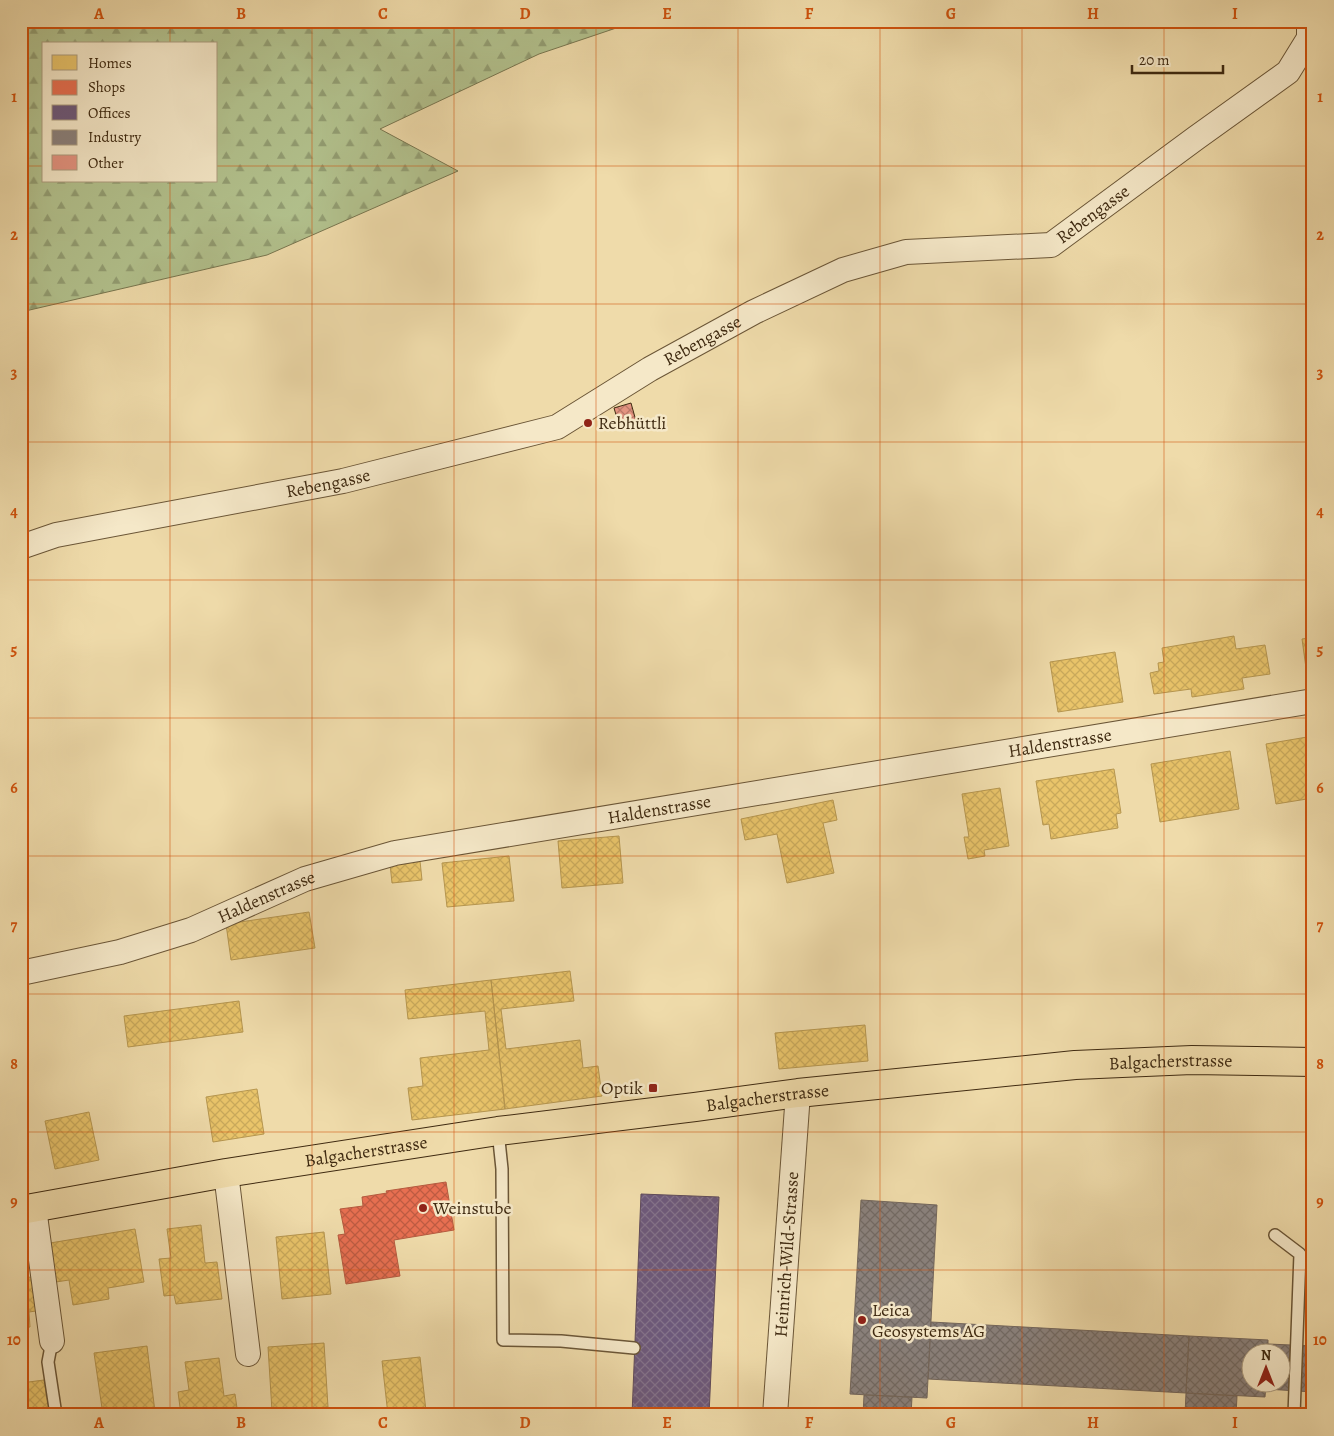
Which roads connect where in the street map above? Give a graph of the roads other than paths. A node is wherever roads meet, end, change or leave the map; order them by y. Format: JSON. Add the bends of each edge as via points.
{"nodes":[{"id":1,"x":1310,"y":21,"type":"edge"},
{"id":2,"x":21,"y":547,"type":"edge"},
{"id":3,"x":1313,"y":701,"type":"edge"},
{"id":4,"x":21,"y":973,"type":"edge"},
{"id":5,"x":1313,"y":1062,"type":"edge"},
{"id":6,"x":798,"y":1093,"type":"junction"},
{"id":7,"x":498,"y":1131,"type":"junction"},
{"id":8,"x":226,"y":1173,"type":"junction"},
{"id":9,"x":28,"y":1209,"type":"edge"},
{"id":10,"x":1275,"y":1235,"type":"dead end"},
{"id":11,"x":52,"y":1341,"type":"joint"},
{"id":12,"x":634,"y":1348,"type":"dead end"},
{"id":13,"x":248,"y":1354,"type":"dead end"},
{"id":14,"x":56,"y":1415,"type":"edge"},
{"id":15,"x":775,"y":1415,"type":"edge"},
{"id":16,"x":1294,"y":1415,"type":"edge"}],
"edges":[{"from":1,"to":2,"type":"street","name":"Rebengasse","via":[[1309,38],[1288,72],[1052,245],[906,252],[843,270],[754,312],[650,370],[557,428],[342,481],[56,535]]},
{"from":3,"to":4,"type":"street","name":"Haldenstrasse","via":[[395,853],[305,879],[182,933],[120,952]]},
{"from":5,"to":6,"type":"main road","name":"Balgacherstrasse","via":[[1192,1060],[1075,1065]]},
{"from":6,"to":7,"type":"main road","name":"Balgacherstrasse"},
{"from":6,"to":15,"type":"street","name":"Heinrich-Wild-Strasse"},
{"from":7,"to":8,"type":"main road","name":"Balgacherstrasse"},
{"from":7,"to":12,"type":"lane","via":[[502,1170],[502,1340],[561,1341]]},
{"from":8,"to":9,"type":"main road","name":"Balgacherstrasse"},
{"from":8,"to":13,"type":"street"},
{"from":9,"to":11,"type":"street"},
{"from":10,"to":16,"type":"lane","via":[[1300,1254]]},
{"from":11,"to":14,"type":"lane","via":[[48,1362]]}]}
